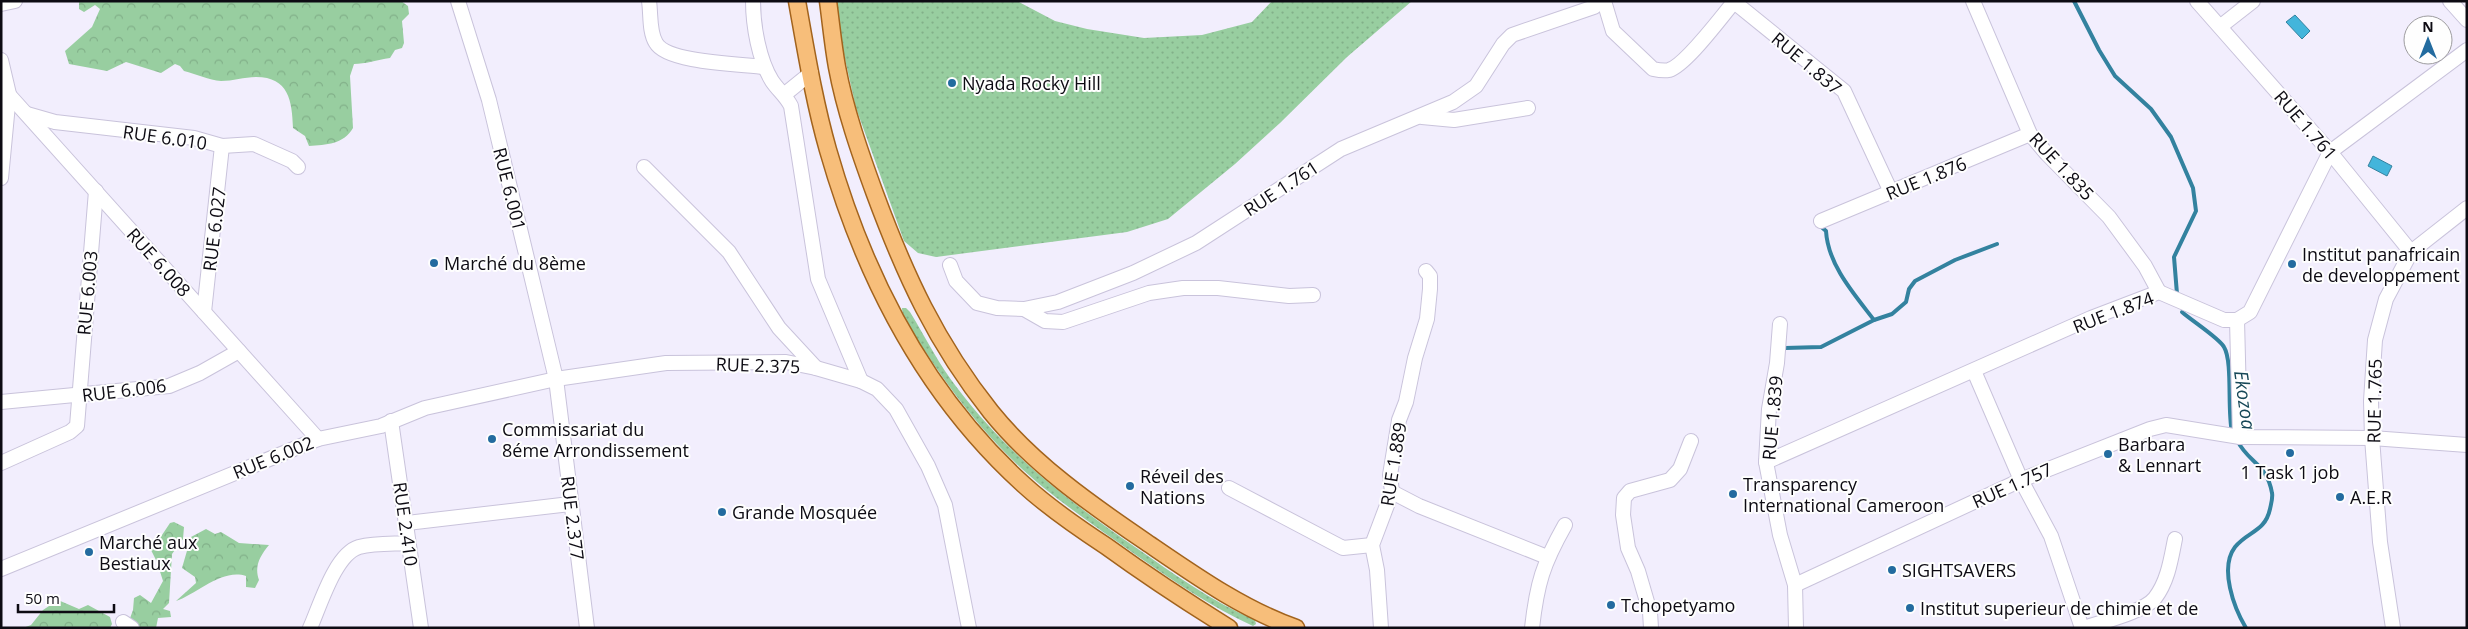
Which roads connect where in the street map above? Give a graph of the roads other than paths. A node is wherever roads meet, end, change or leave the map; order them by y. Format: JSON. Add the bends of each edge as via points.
{"nodes":[{"id":1,"x":15,"y":1,"type":"edge"},
{"id":2,"x":458,"y":1,"type":"edge"},
{"id":3,"x":649,"y":1,"type":"edge"},
{"id":4,"x":753,"y":1,"type":"edge"},
{"id":5,"x":796,"y":1,"type":"edge"},
{"id":6,"x":828,"y":1,"type":"edge"},
{"id":7,"x":1603,"y":1,"type":"edge"},
{"id":8,"x":1973,"y":1,"type":"edge"},
{"id":9,"x":2197,"y":1,"type":"edge"},
{"id":10,"x":2253,"y":1,"type":"edge"},
{"id":11,"x":2450,"y":1,"type":"edge"},
{"id":12,"x":1733,"y":2,"type":"edge"},
{"id":13,"x":1,"y":4,"type":"edge"},
{"id":14,"x":2467,"y":20,"type":"edge"},
{"id":15,"x":2221,"y":26,"type":"junction"},
{"id":16,"x":2467,"y":50,"type":"edge"},
{"id":17,"x":1,"y":60,"type":"edge"},
{"id":18,"x":764,"y":66,"type":"junction"},
{"id":19,"x":810,"y":74,"type":"junction"},
{"id":20,"x":5,"y":90,"type":"edge"},
{"id":21,"x":785,"y":94,"type":"junction"},
{"id":22,"x":1528,"y":108,"type":"dead end"},
{"id":23,"x":27,"y":114,"type":"junction"},
{"id":24,"x":1419,"y":117,"type":"junction"},
{"id":25,"x":2030,"y":134,"type":"junction"},
{"id":26,"x":222,"y":146,"type":"junction"},
{"id":27,"x":2330,"y":152,"type":"junction"},
{"id":28,"x":298,"y":167,"type":"dead end"},
{"id":29,"x":644,"y":167,"type":"dead end"},
{"id":30,"x":1,"y":178,"type":"edge"},
{"id":31,"x":96,"y":191,"type":"junction"},
{"id":32,"x":1891,"y":192,"type":"junction"},
{"id":33,"x":2467,"y":208,"type":"edge"},
{"id":34,"x":1821,"y":221,"type":"dead end"},
{"id":35,"x":2411,"y":252,"type":"junction"},
{"id":36,"x":950,"y":265,"type":"dead end"},
{"id":37,"x":1426,"y":271,"type":"dead end"},
{"id":38,"x":2159,"y":292,"type":"junction"},
{"id":39,"x":1313,"y":295,"type":"dead end"},
{"id":40,"x":1024,"y":309,"type":"junction"},
{"id":41,"x":204,"y":312,"type":"junction"},
{"id":42,"x":2237,"y":320,"type":"junction"},
{"id":43,"x":1780,"y":324,"type":"dead end"},
{"id":44,"x":239,"y":351,"type":"junction"},
{"id":45,"x":816,"y":368,"type":"junction"},
{"id":46,"x":1974,"y":371,"type":"junction"},
{"id":47,"x":556,"y":379,"type":"junction"},
{"id":48,"x":861,"y":380,"type":"junction"},
{"id":49,"x":78,"y":396,"type":"junction"},
{"id":50,"x":1,"y":402,"type":"edge"},
{"id":51,"x":391,"y":421,"type":"junction"},
{"id":52,"x":2240,"y":437,"type":"junction"},
{"id":53,"x":2372,"y":438,"type":"junction"},
{"id":54,"x":318,"y":439,"type":"junction"},
{"id":55,"x":1691,"y":441,"type":"dead end"},
{"id":56,"x":2467,"y":445,"type":"edge"},
{"id":57,"x":1766,"y":462,"type":"junction"},
{"id":58,"x":1,"y":463,"type":"edge"},
{"id":59,"x":2021,"y":480,"type":"junction"},
{"id":60,"x":1229,"y":488,"type":"dead end"},
{"id":61,"x":1392,"y":492,"type":"junction"},
{"id":62,"x":570,"y":504,"type":"junction"},
{"id":63,"x":407,"y":523,"type":"junction"},
{"id":64,"x":1565,"y":525,"type":"dead end"},
{"id":65,"x":2175,"y":539,"type":"dead end"},
{"id":66,"x":409,"y":543,"type":"junction"},
{"id":67,"x":1372,"y":545,"type":"junction"},
{"id":68,"x":1546,"y":557,"type":"junction"},
{"id":69,"x":1,"y":569,"type":"edge"},
{"id":70,"x":1794,"y":585,"type":"junction"},
{"id":71,"x":1267,"y":620,"type":"edge"},
{"id":72,"x":310,"y":628,"type":"edge"},
{"id":73,"x":421,"y":628,"type":"edge"},
{"id":74,"x":587,"y":628,"type":"edge"},
{"id":75,"x":969,"y":628,"type":"edge"},
{"id":76,"x":1229,"y":628,"type":"edge"},
{"id":77,"x":1295,"y":628,"type":"edge"},
{"id":78,"x":1382,"y":628,"type":"edge"},
{"id":79,"x":1532,"y":628,"type":"edge"},
{"id":80,"x":1651,"y":628,"type":"edge"},
{"id":81,"x":1796,"y":628,"type":"edge"},
{"id":82,"x":2083,"y":628,"type":"edge"},
{"id":83,"x":2393,"y":628,"type":"edge"}],
"edges":[{"from":1,"to":13,"type":"street"},
{"from":2,"to":47,"type":"street","name":"RUE 6.001","via":[[489,100]]},
{"from":3,"to":18,"type":"street","via":[[652,33],[656,44],[665,52],[682,57]]},
{"from":4,"to":18,"type":"street"},
{"from":5,"to":19,"type":"main road"},
{"from":6,"to":71,"type":"main road","via":[[837,67],[861,156],[908,279],[936,334],[960,370],[992,413],[1062,481],[1196,576]]},
{"from":7,"to":12,"type":"street","via":[[1619,38],[1653,69],[1660,70],[1670,70],[1682,62]]},
{"from":7,"to":24,"type":"street","name":"RUE 1.761","via":[[1512,35],[1476,86],[1453,102]]},
{"from":8,"to":25,"type":"street","name":"RUE 1.835"},
{"from":9,"to":15,"type":"street","name":"RUE 1.761"},
{"from":10,"to":15,"type":"street"},
{"from":11,"to":14,"type":"street"},
{"from":12,"to":32,"type":"street","name":"RUE 1.837","via":[[1844,92]]},
{"from":15,"to":27,"type":"street","name":"RUE 1.761"},
{"from":16,"to":27,"type":"street"},
{"from":17,"to":20,"type":"street"},
{"from":18,"to":21,"type":"street","via":[[773,83]]},
{"from":19,"to":21,"type":"street"},
{"from":19,"to":76,"type":"main road","via":[[828,149],[873,273],[910,347],[943,397],[1023,485],[1124,559]]},
{"from":20,"to":23,"type":"street","name":"RUE 6.008"},
{"from":20,"to":30,"type":"street"},
{"from":21,"to":48,"type":"street","via":[[791,106],[818,278]]},
{"from":22,"to":24,"type":"street","via":[[1454,120]]},
{"from":23,"to":26,"type":"street","name":"RUE 6.010","via":[[55,122],[194,138]]},
{"from":23,"to":31,"type":"street","name":"RUE 6.008"},
{"from":24,"to":40,"type":"street","name":"RUE 1.761","via":[[1341,150],[1196,243],[1133,273],[1058,302]]},
{"from":25,"to":32,"type":"street","name":"RUE 1.876"},
{"from":25,"to":38,"type":"street","name":"RUE 1.835","via":[[2109,217],[2145,266]]},
{"from":26,"to":28,"type":"street","name":"RUE 6.010","via":[[254,144],[292,161]]},
{"from":26,"to":41,"type":"street","name":"RUE 6.027"},
{"from":27,"to":35,"type":"street","name":"RUE 1.761"},
{"from":27,"to":42,"type":"street","via":[[2250,312]]},
{"from":29,"to":45,"type":"street","via":[[729,252],[779,328]]},
{"from":31,"to":41,"type":"street","name":"RUE 6.008"},
{"from":31,"to":49,"type":"street","name":"RUE 6.003"},
{"from":32,"to":34,"type":"street","name":"RUE 1.876"},
{"from":33,"to":35,"type":"street","name":"RUE 1.765"},
{"from":35,"to":53,"type":"street","name":"RUE 1.765","via":[[2386,299],[2375,340]]},
{"from":36,"to":40,"type":"street","name":"RUE 1.761","via":[[956,281],[976,304]]},
{"from":37,"to":61,"type":"street","name":"RUE 1.889","via":[[1430,276],[1427,319],[1399,420],[1390,475]]},
{"from":38,"to":42,"type":"street","name":"RUE 1.874","via":[[2224,320]]},
{"from":38,"to":46,"type":"street","name":"RUE 1.874","via":[[2091,318]]},
{"from":39,"to":40,"type":"street","via":[[1183,288],[1149,293],[1063,322],[1045,322]]},
{"from":41,"to":44,"type":"street","name":"RUE 6.008"},
{"from":42,"to":52,"type":"street"},
{"from":43,"to":57,"type":"street","name":"RUE 1.839"},
{"from":44,"to":49,"type":"street","name":"RUE 6.006","via":[[169,386]]},
{"from":44,"to":54,"type":"street","name":"RUE 6.008"},
{"from":45,"to":47,"type":"street","name":"RUE 2.375","via":[[786,362],[666,363]]},
{"from":45,"to":48,"type":"street","name":"RUE 2.375"},
{"from":46,"to":57,"type":"street","name":"RUE 1.874"},
{"from":46,"to":59,"type":"street"},
{"from":47,"to":51,"type":"street","name":"RUE 6.002","via":[[425,408]]},
{"from":47,"to":62,"type":"street","name":"RUE 2.377"},
{"from":48,"to":75,"type":"street","name":"RUE 2.375","via":[[877,389],[896,409],[928,466],[945,505]]},
{"from":49,"to":50,"type":"street","name":"RUE 6.006"},
{"from":49,"to":58,"type":"street","name":"RUE 6.003","via":[[79,417],[70,432]]},
{"from":51,"to":54,"type":"street","name":"RUE 6.002"},
{"from":51,"to":63,"type":"street","name":"RUE 2.410"},
{"from":52,"to":53,"type":"street","name":"RUE 1.757"},
{"from":52,"to":59,"type":"street","name":"RUE 1.757","via":[[2166,425]]},
{"from":53,"to":56,"type":"street","name":"RUE 1.757"},
{"from":53,"to":83,"type":"street","name":"RUE 1.765","via":[[2380,542]]},
{"from":54,"to":69,"type":"street","name":"RUE 6.002"},
{"from":55,"to":80,"type":"street","via":[[1680,469],[1670,480],[1630,491],[1624,498],[1628,548],[1641,579]]},
{"from":57,"to":70,"type":"street","name":"RUE 1.839","via":[[1780,535]]},
{"from":59,"to":70,"type":"street","name":"RUE 1.757"},
{"from":59,"to":82,"type":"street","via":[[2051,536]]},
{"from":60,"to":67,"type":"street","via":[[1343,548]]},
{"from":61,"to":67,"type":"street","name":"RUE 1.889"},
{"from":61,"to":68,"type":"street"},
{"from":62,"to":63,"type":"street"},
{"from":62,"to":74,"type":"street","name":"RUE 2.377"},
{"from":63,"to":66,"type":"street","name":"RUE 2.410"},
{"from":64,"to":68,"type":"street"},
{"from":65,"to":82,"type":"street","via":[[2167,574],[2154,599],[2141,608]]},
{"from":66,"to":72,"type":"street","via":[[359,547],[348,552],[339,562]]},
{"from":66,"to":73,"type":"street","name":"RUE 2.410"},
{"from":67,"to":78,"type":"street"},
{"from":68,"to":79,"type":"street"},
{"from":70,"to":81,"type":"street","name":"RUE 1.839"},
{"from":71,"to":77,"type":"main road"}]}
